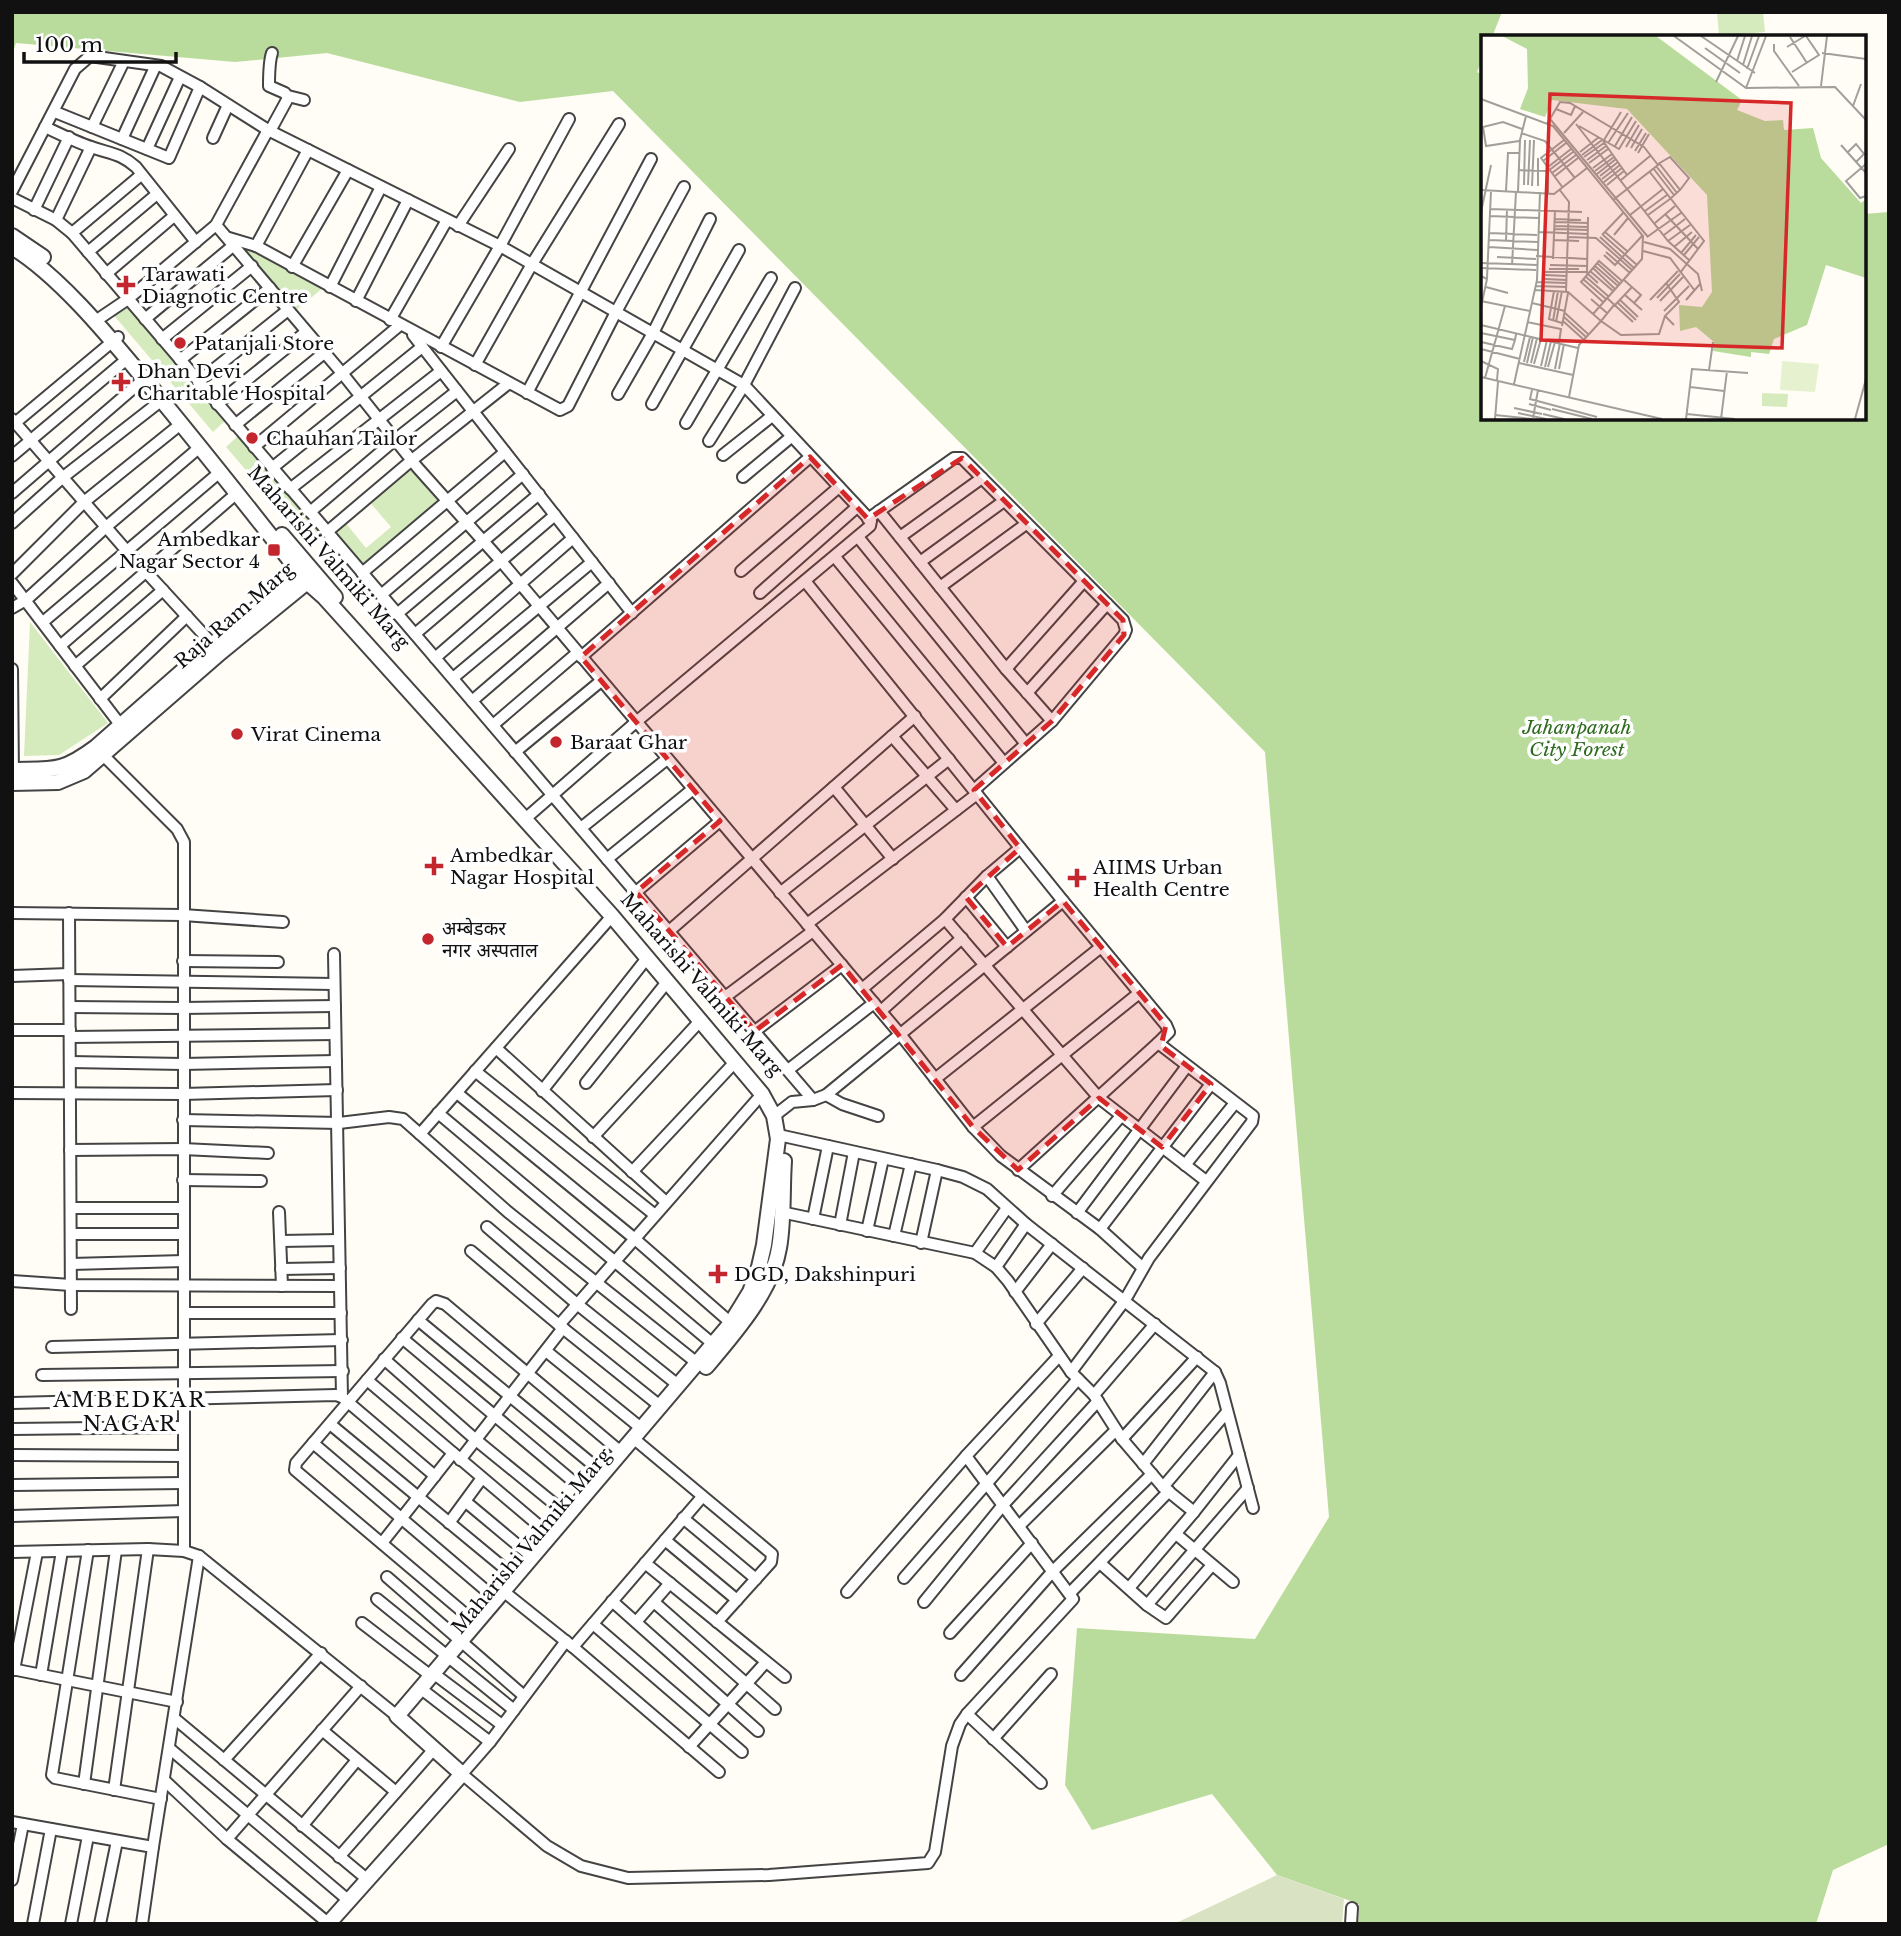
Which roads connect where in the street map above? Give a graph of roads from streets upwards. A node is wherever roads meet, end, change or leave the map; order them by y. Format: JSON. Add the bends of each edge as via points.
{"nodes":[{"id":1,"x":272,"y":54,"type":"dead end"},
{"id":2,"x":124,"y":61,"type":"junction"},
{"id":3,"x":155,"y":67,"type":"junction"},
{"id":4,"x":180,"y":77,"type":"junction"},
{"id":5,"x":200,"y":87,"type":"junction"},
{"id":6,"x":288,"y":96,"type":"junction"},
{"id":7,"x":304,"y":100,"type":"dead end"},
{"id":8,"x":229,"y":105,"type":"junction"},
{"id":9,"x":55,"y":112,"type":"junction"},
{"id":10,"x":569,"y":119,"type":"dead end"},
{"id":11,"x":619,"y":124,"type":"dead end"},
{"id":12,"x":45,"y":127,"type":"junction"},
{"id":13,"x":92,"y":127,"type":"junction"},
{"id":14,"x":269,"y":130,"type":"junction"},
{"id":15,"x":69,"y":138,"type":"junction"},
{"id":16,"x":214,"y":138,"type":"dead end"},
{"id":17,"x":122,"y":139,"type":"junction"},
{"id":18,"x":91,"y":147,"type":"junction"},
{"id":19,"x":147,"y":149,"type":"junction"},
{"id":20,"x":509,"y":149,"type":"dead end"},
{"id":21,"x":308,"y":150,"type":"junction"},
{"id":22,"x":651,"y":159,"type":"dead end"},
{"id":23,"x":348,"y":170,"type":"junction"},
{"id":24,"x":141,"y":175,"type":"junction"},
{"id":25,"x":382,"y":187,"type":"junction"},
{"id":26,"x":684,"y":187,"type":"dead end"},
{"id":27,"x":12,"y":191,"type":"edge"},
{"id":28,"x":157,"y":194,"type":"junction"},
{"id":29,"x":12,"y":198,"type":"edge"},
{"id":30,"x":408,"y":200,"type":"junction"},
{"id":31,"x":34,"y":210,"type":"junction"},
{"id":32,"x":174,"y":216,"type":"junction"},
{"id":33,"x":709,"y":219,"type":"dead end"},
{"id":34,"x":56,"y":220,"type":"junction"},
{"id":35,"x":447,"y":220,"type":"junction"},
{"id":36,"x":216,"y":225,"type":"junction"},
{"id":37,"x":458,"y":226,"type":"junction"},
{"id":38,"x":72,"y":233,"type":"junction"},
{"id":39,"x":13,"y":242,"type":"edge"},
{"id":40,"x":196,"y":242,"type":"junction"},
{"id":41,"x":232,"y":242,"type":"junction"},
{"id":42,"x":256,"y":246,"type":"junction"},
{"id":43,"x":500,"y":246,"type":"junction"},
{"id":44,"x":739,"y":250,"type":"dead end"},
{"id":45,"x":88,"y":252,"type":"junction"},
{"id":46,"x":533,"y":264,"type":"junction"},
{"id":47,"x":252,"y":266,"type":"junction"},
{"id":48,"x":292,"y":267,"type":"junction"},
{"id":49,"x":106,"y":274,"type":"junction"},
{"id":50,"x":771,"y":278,"type":"dead end"},
{"id":51,"x":330,"y":287,"type":"junction"},
{"id":52,"x":270,"y":288,"type":"junction"},
{"id":53,"x":795,"y":288,"type":"dead end"},
{"id":54,"x":580,"y":291,"type":"junction"},
{"id":55,"x":128,"y":299,"type":"junction"},
{"id":56,"x":356,"y":301,"type":"junction"},
{"id":57,"x":288,"y":310,"type":"junction"},
{"id":58,"x":616,"y":312,"type":"junction"},
{"id":59,"x":145,"y":319,"type":"junction"},
{"id":60,"x":98,"y":320,"type":"junction"},
{"id":61,"x":399,"y":325,"type":"junction"},
{"id":62,"x":306,"y":332,"type":"junction"},
{"id":63,"x":653,"y":333,"type":"junction"},
{"id":64,"x":115,"y":339,"type":"junction"},
{"id":65,"x":162,"y":339,"type":"junction"},
{"id":66,"x":422,"y":346,"type":"junction"},
{"id":67,"x":441,"y":347,"type":"junction"},
{"id":68,"x":682,"y":350,"type":"junction"},
{"id":69,"x":324,"y":353,"type":"junction"},
{"id":70,"x":127,"y":359,"type":"junction"},
{"id":71,"x":180,"y":360,"type":"junction"},
{"id":72,"x":475,"y":365,"type":"junction"},
{"id":73,"x":716,"y":369,"type":"junction"},
{"id":74,"x":441,"y":371,"type":"junction"},
{"id":75,"x":342,"y":373,"type":"junction"},
{"id":76,"x":144,"y":379,"type":"junction"},
{"id":77,"x":198,"y":382,"type":"junction"},
{"id":78,"x":509,"y":383,"type":"junction"},
{"id":79,"x":744,"y":385,"type":"junction"},
{"id":80,"x":457,"y":391,"type":"junction"},
{"id":81,"x":527,"y":393,"type":"junction"},
{"id":82,"x":618,"y":394,"type":"dead end"},
{"id":83,"x":361,"y":396,"type":"junction"},
{"id":84,"x":162,"y":400,"type":"junction"},
{"id":85,"x":217,"y":404,"type":"junction"},
{"id":86,"x":652,"y":404,"type":"dead end"},
{"id":87,"x":473,"y":411,"type":"junction"},
{"id":88,"x":772,"y":416,"type":"junction"},
{"id":89,"x":380,"y":419,"type":"junction"},
{"id":90,"x":14,"y":421,"type":"edge"},
{"id":91,"x":182,"y":423,"type":"junction"},
{"id":92,"x":686,"y":423,"type":"dead end"},
{"id":93,"x":235,"y":425,"type":"junction"},
{"id":94,"x":791,"y":437,"type":"junction"},
{"id":95,"x":396,"y":439,"type":"junction"},
{"id":96,"x":30,"y":440,"type":"junction"},
{"id":97,"x":709,"y":441,"type":"dead end"},
{"id":98,"x":200,"y":447,"type":"junction"},
{"id":99,"x":254,"y":447,"type":"junction"},
{"id":100,"x":505,"y":452,"type":"junction"},
{"id":101,"x":723,"y":455,"type":"dead end"},
{"id":102,"x":12,"y":456,"type":"edge"},
{"id":103,"x":810,"y":457,"type":"junction"},
{"id":104,"x":412,"y":460,"type":"junction"},
{"id":105,"x":50,"y":462,"type":"junction"},
{"id":106,"x":272,"y":468,"type":"junction"},
{"id":107,"x":220,"y":472,"type":"junction"},
{"id":108,"x":523,"y":474,"type":"junction"},
{"id":109,"x":743,"y":477,"type":"dead end"},
{"id":110,"x":62,"y":478,"type":"junction"},
{"id":111,"x":982,"y":478,"type":"junction"},
{"id":112,"x":839,"y":487,"type":"junction"},
{"id":113,"x":290,"y":489,"type":"junction"},
{"id":114,"x":12,"y":493,"type":"edge"},
{"id":115,"x":237,"y":493,"type":"junction"},
{"id":116,"x":539,"y":494,"type":"junction"},
{"id":117,"x":447,"y":500,"type":"junction"},
{"id":118,"x":1004,"y":501,"type":"junction"},
{"id":119,"x":84,"y":502,"type":"junction"},
{"id":120,"x":857,"y":507,"type":"junction"},
{"id":121,"x":879,"y":511,"type":"junction"},
{"id":122,"x":310,"y":512,"type":"junction"},
{"id":123,"x":555,"y":515,"type":"junction"},
{"id":124,"x":869,"y":519,"type":"junction"},
{"id":125,"x":466,"y":522,"type":"junction"},
{"id":126,"x":12,"y":523,"type":"edge"},
{"id":127,"x":1026,"y":524,"type":"junction"},
{"id":128,"x":106,"y":527,"type":"junction"},
{"id":129,"x":327,"y":533,"type":"junction"},
{"id":130,"x":858,"y":537,"type":"junction"},
{"id":131,"x":900,"y":537,"type":"junction"},
{"id":132,"x":573,"y":538,"type":"junction"},
{"id":133,"x":483,"y":541,"type":"junction"},
{"id":134,"x":126,"y":550,"type":"junction"},
{"id":135,"x":835,"y":557,"type":"junction"},
{"id":136,"x":501,"y":561,"type":"junction"},
{"id":137,"x":592,"y":562,"type":"junction"},
{"id":138,"x":920,"y":562,"type":"junction"},
{"id":139,"x":741,"y":571,"type":"dead end"},
{"id":140,"x":146,"y":572,"type":"junction"},
{"id":141,"x":362,"y":573,"type":"junction"},
{"id":142,"x":12,"y":574,"type":"edge"},
{"id":143,"x":306,"y":575,"type":"junction"},
{"id":144,"x":805,"y":581,"type":"junction"},
{"id":145,"x":1084,"y":581,"type":"junction"},
{"id":146,"x":12,"y":583,"type":"edge"},
{"id":147,"x":609,"y":583,"type":"junction"},
{"id":148,"x":520,"y":584,"type":"junction"},
{"id":149,"x":940,"y":587,"type":"junction"},
{"id":150,"x":163,"y":590,"type":"junction"},
{"id":151,"x":760,"y":593,"type":"dead end"},
{"id":152,"x":381,"y":594,"type":"junction"},
{"id":153,"x":26,"y":600,"type":"junction"},
{"id":154,"x":1107,"y":604,"type":"junction"},
{"id":155,"x":538,"y":607,"type":"junction"},
{"id":156,"x":12,"y":608,"type":"edge"},
{"id":157,"x":632,"y":612,"type":"junction"},
{"id":158,"x":397,"y":614,"type":"junction"},
{"id":159,"x":187,"y":616,"type":"junction"},
{"id":160,"x":43,"y":622,"type":"junction"},
{"id":161,"x":557,"y":627,"type":"junction"},
{"id":162,"x":415,"y":634,"type":"junction"},
{"id":163,"x":60,"y":646,"type":"junction"},
{"id":164,"x":217,"y":648,"type":"junction"},
{"id":165,"x":579,"y":655,"type":"junction"},
{"id":166,"x":435,"y":658,"type":"junction"},
{"id":167,"x":75,"y":666,"type":"junction"},
{"id":168,"x":12,"y":669,"type":"edge"},
{"id":169,"x":1006,"y":669,"type":"junction"},
{"id":170,"x":453,"y":678,"type":"junction"},
{"id":171,"x":601,"y":681,"type":"junction"},
{"id":172,"x":1027,"y":693,"type":"junction"},
{"id":173,"x":100,"y":699,"type":"junction"},
{"id":174,"x":472,"y":701,"type":"junction"},
{"id":175,"x":915,"y":716,"type":"junction"},
{"id":176,"x":1052,"y":721,"type":"junction"},
{"id":177,"x":636,"y":722,"type":"junction"},
{"id":178,"x":13,"y":725,"type":"edge"},
{"id":179,"x":492,"y":725,"type":"junction"},
{"id":180,"x":123,"y":729,"type":"junction"},
{"id":181,"x":892,"y":736,"type":"junction"},
{"id":182,"x":1026,"y":744,"type":"junction"},
{"id":183,"x":100,"y":752,"type":"junction"},
{"id":184,"x":515,"y":752,"type":"junction"},
{"id":185,"x":667,"y":759,"type":"junction"},
{"id":186,"x":949,"y":759,"type":"junction"},
{"id":187,"x":1004,"y":763,"type":"junction"},
{"id":188,"x":13,"y":777,"type":"edge"},
{"id":189,"x":926,"y":777,"type":"junction"},
{"id":190,"x":834,"y":787,"type":"junction"},
{"id":191,"x":693,"y":789,"type":"junction"},
{"id":192,"x":975,"y":792,"type":"junction"},
{"id":193,"x":552,"y":794,"type":"junction"},
{"id":194,"x":956,"y":810,"type":"junction"},
{"id":195,"x":527,"y":817,"type":"junction"},
{"id":196,"x":720,"y":821,"type":"junction"},
{"id":197,"x":866,"y":826,"type":"junction"},
{"id":198,"x":581,"y":828,"type":"junction"},
{"id":199,"x":1020,"y":848,"type":"junction"},
{"id":200,"x":607,"y":859,"type":"junction"},
{"id":201,"x":752,"y":859,"type":"junction"},
{"id":202,"x":892,"y":859,"type":"junction"},
{"id":203,"x":987,"y":876,"type":"junction"},
{"id":204,"x":636,"y":892,"type":"junction"},
{"id":205,"x":780,"y":892,"type":"junction"},
{"id":206,"x":966,"y":897,"type":"junction"},
{"id":207,"x":1063,"y":901,"type":"junction"},
{"id":208,"x":12,"y":913,"type":"edge"},
{"id":209,"x":69,"y":913,"type":"junction"},
{"id":210,"x":183,"y":915,"type":"junction"},
{"id":211,"x":612,"y":916,"type":"junction"},
{"id":212,"x":945,"y":919,"type":"junction"},
{"id":213,"x":283,"y":922,"type":"dead end"},
{"id":214,"x":810,"y":927,"type":"junction"},
{"id":215,"x":1026,"y":931,"type":"junction"},
{"id":216,"x":668,"y":932,"type":"junction"},
{"id":217,"x":962,"y":938,"type":"junction"},
{"id":218,"x":1007,"y":947,"type":"junction"},
{"id":219,"x":1101,"y":947,"type":"junction"},
{"id":220,"x":334,"y":954,"type":"dead end"},
{"id":221,"x":647,"y":958,"type":"junction"},
{"id":222,"x":183,"y":961,"type":"junction"},
{"id":223,"x":278,"y":962,"type":"dead end"},
{"id":224,"x":985,"y":964,"type":"junction"},
{"id":225,"x":842,"y":965,"type":"junction"},
{"id":226,"x":12,"y":976,"type":"edge"},
{"id":227,"x":69,"y":977,"type":"junction"},
{"id":228,"x":183,"y":982,"type":"junction"},
{"id":229,"x":667,"y":982,"type":"junction"},
{"id":230,"x":334,"y":984,"type":"junction"},
{"id":231,"x":862,"y":989,"type":"junction"},
{"id":232,"x":1138,"y":994,"type":"junction"},
{"id":233,"x":725,"y":997,"type":"junction"},
{"id":234,"x":335,"y":1006,"type":"junction"},
{"id":235,"x":70,"y":1007,"type":"junction"},
{"id":236,"x":877,"y":1007,"type":"junction"},
{"id":237,"x":183,"y":1009,"type":"junction"},
{"id":238,"x":1023,"y":1009,"type":"junction"},
{"id":239,"x":700,"y":1021,"type":"junction"},
{"id":240,"x":12,"y":1030,"type":"edge"},
{"id":241,"x":755,"y":1031,"type":"junction"},
{"id":242,"x":70,"y":1033,"type":"junction"},
{"id":243,"x":335,"y":1034,"type":"junction"},
{"id":244,"x":900,"y":1034,"type":"junction"},
{"id":245,"x":183,"y":1036,"type":"junction"},
{"id":246,"x":1158,"y":1043,"type":"junction"},
{"id":247,"x":496,"y":1048,"type":"junction"},
{"id":248,"x":1062,"y":1055,"type":"junction"},
{"id":249,"x":336,"y":1061,"type":"junction"},
{"id":250,"x":70,"y":1062,"type":"junction"},
{"id":251,"x":735,"y":1062,"type":"junction"},
{"id":252,"x":183,"y":1064,"type":"junction"},
{"id":253,"x":1187,"y":1066,"type":"junction"},
{"id":254,"x":788,"y":1070,"type":"junction"},
{"id":255,"x":475,"y":1071,"type":"junction"},
{"id":256,"x":935,"y":1079,"type":"junction"},
{"id":257,"x":586,"y":1083,"type":"dead end"},
{"id":258,"x":1210,"y":1084,"type":"junction"},
{"id":259,"x":337,"y":1090,"type":"junction"},
{"id":260,"x":542,"y":1091,"type":"junction"},
{"id":261,"x":12,"y":1093,"type":"edge"},
{"id":262,"x":457,"y":1093,"type":"junction"},
{"id":263,"x":70,"y":1094,"type":"junction"},
{"id":264,"x":183,"y":1094,"type":"junction"},
{"id":265,"x":762,"y":1094,"type":"junction"},
{"id":266,"x":826,"y":1095,"type":"junction"},
{"id":267,"x":1099,"y":1098,"type":"junction"},
{"id":268,"x":813,"y":1100,"type":"junction"},
{"id":269,"x":1236,"y":1103,"type":"junction"},
{"id":270,"x":439,"y":1113,"type":"junction"},
{"id":271,"x":776,"y":1114,"type":"junction"},
{"id":272,"x":878,"y":1116,"type":"dead end"},
{"id":273,"x":1121,"y":1116,"type":"junction"},
{"id":274,"x":183,"y":1120,"type":"junction"},
{"id":275,"x":339,"y":1122,"type":"junction"},
{"id":276,"x":973,"y":1128,"type":"junction"},
{"id":277,"x":1140,"y":1130,"type":"junction"},
{"id":278,"x":420,"y":1134,"type":"junction"},
{"id":279,"x":593,"y":1136,"type":"junction"},
{"id":280,"x":783,"y":1136,"type":"junction"},
{"id":281,"x":828,"y":1146,"type":"junction"},
{"id":282,"x":1162,"y":1147,"type":"junction"},
{"id":283,"x":183,"y":1149,"type":"junction"},
{"id":284,"x":69,"y":1150,"type":"junction"},
{"id":285,"x":855,"y":1152,"type":"junction"},
{"id":286,"x":268,"y":1153,"type":"dead end"},
{"id":287,"x":883,"y":1159,"type":"junction"},
{"id":288,"x":911,"y":1164,"type":"junction"},
{"id":289,"x":1185,"y":1165,"type":"junction"},
{"id":290,"x":937,"y":1170,"type":"junction"},
{"id":291,"x":1018,"y":1170,"type":"junction"},
{"id":292,"x":632,"y":1172,"type":"junction"},
{"id":293,"x":183,"y":1180,"type":"junction"},
{"id":294,"x":261,"y":1181,"type":"dead end"},
{"id":295,"x":1206,"y":1181,"type":"junction"},
{"id":296,"x":1052,"y":1196,"type":"junction"},
{"id":297,"x":666,"y":1202,"type":"junction"},
{"id":298,"x":71,"y":1208,"type":"junction"},
{"id":299,"x":183,"y":1208,"type":"junction"},
{"id":300,"x":1007,"y":1208,"type":"junction"},
{"id":301,"x":279,"y":1212,"type":"dead end"},
{"id":302,"x":781,"y":1212,"type":"junction"},
{"id":303,"x":1077,"y":1213,"type":"junction"},
{"id":304,"x":655,"y":1215,"type":"junction"},
{"id":305,"x":813,"y":1219,"type":"junction"},
{"id":306,"x":1026,"y":1224,"type":"junction"},
{"id":307,"x":840,"y":1225,"type":"junction"},
{"id":308,"x":487,"y":1227,"type":"dead end"},
{"id":309,"x":1100,"y":1229,"type":"junction"},
{"id":310,"x":867,"y":1231,"type":"junction"},
{"id":311,"x":71,"y":1234,"type":"junction"},
{"id":312,"x":184,"y":1234,"type":"junction"},
{"id":313,"x":894,"y":1236,"type":"junction"},
{"id":314,"x":635,"y":1239,"type":"junction"},
{"id":315,"x":339,"y":1240,"type":"junction"},
{"id":316,"x":281,"y":1241,"type":"junction"},
{"id":317,"x":921,"y":1243,"type":"junction"},
{"id":318,"x":1052,"y":1244,"type":"junction"},
{"id":319,"x":471,"y":1251,"type":"dead end"},
{"id":320,"x":975,"y":1253,"type":"junction"},
{"id":321,"x":184,"y":1261,"type":"junction"},
{"id":322,"x":616,"y":1262,"type":"junction"},
{"id":323,"x":71,"y":1264,"type":"junction"},
{"id":324,"x":996,"y":1267,"type":"junction"},
{"id":325,"x":340,"y":1268,"type":"junction"},
{"id":326,"x":1083,"y":1268,"type":"junction"},
{"id":327,"x":1143,"y":1268,"type":"junction"},
{"id":328,"x":281,"y":1269,"type":"junction"},
{"id":329,"x":12,"y":1281,"type":"edge"},
{"id":330,"x":596,"y":1283,"type":"junction"},
{"id":331,"x":71,"y":1285,"type":"junction"},
{"id":332,"x":184,"y":1285,"type":"junction"},
{"id":333,"x":282,"y":1286,"type":"junction"},
{"id":334,"x":341,"y":1286,"type":"junction"},
{"id":335,"x":1015,"y":1292,"type":"junction"},
{"id":336,"x":1125,"y":1300,"type":"junction"},
{"id":337,"x":577,"y":1304,"type":"junction"},
{"id":338,"x":71,"y":1308,"type":"dead end"},
{"id":339,"x":184,"y":1313,"type":"junction"},
{"id":340,"x":341,"y":1313,"type":"junction"},
{"id":341,"x":418,"y":1320,"type":"junction"},
{"id":342,"x":731,"y":1322,"type":"junction"},
{"id":343,"x":1036,"y":1324,"type":"junction"},
{"id":344,"x":1155,"y":1324,"type":"junction"},
{"id":345,"x":561,"y":1326,"type":"junction"},
{"id":346,"x":402,"y":1338,"type":"junction"},
{"id":347,"x":342,"y":1340,"type":"junction"},
{"id":348,"x":184,"y":1344,"type":"junction"},
{"id":349,"x":713,"y":1344,"type":"junction"},
{"id":350,"x":52,"y":1347,"type":"dead end"},
{"id":351,"x":546,"y":1351,"type":"junction"},
{"id":352,"x":1059,"y":1356,"type":"junction"},
{"id":353,"x":1197,"y":1357,"type":"junction"},
{"id":354,"x":384,"y":1359,"type":"junction"},
{"id":355,"x":697,"y":1363,"type":"junction"},
{"id":356,"x":343,"y":1371,"type":"junction"},
{"id":357,"x":1215,"y":1372,"type":"junction"},
{"id":358,"x":184,"y":1373,"type":"junction"},
{"id":359,"x":528,"y":1374,"type":"junction"},
{"id":360,"x":43,"y":1375,"type":"dead end"},
{"id":361,"x":1074,"y":1376,"type":"junction"},
{"id":362,"x":367,"y":1380,"type":"junction"},
{"id":363,"x":678,"y":1385,"type":"junction"},
{"id":364,"x":510,"y":1396,"type":"junction"},
{"id":365,"x":184,"y":1398,"type":"junction"},
{"id":366,"x":1096,"y":1398,"type":"junction"},
{"id":367,"x":345,"y":1399,"type":"junction"},
{"id":368,"x":12,"y":1403,"type":"edge"},
{"id":369,"x":660,"y":1406,"type":"junction"},
{"id":370,"x":1227,"y":1412,"type":"junction"},
{"id":371,"x":494,"y":1417,"type":"junction"},
{"id":372,"x":330,"y":1423,"type":"junction"},
{"id":373,"x":184,"y":1427,"type":"junction"},
{"id":374,"x":12,"y":1429,"type":"edge"},
{"id":375,"x":1119,"y":1434,"type":"junction"},
{"id":376,"x":638,"y":1437,"type":"junction"},
{"id":377,"x":476,"y":1440,"type":"junction"},
{"id":378,"x":313,"y":1443,"type":"junction"},
{"id":379,"x":621,"y":1451,"type":"junction"},
{"id":380,"x":12,"y":1455,"type":"edge"},
{"id":381,"x":1238,"y":1455,"type":"junction"},
{"id":382,"x":184,"y":1456,"type":"junction"},
{"id":383,"x":457,"y":1456,"type":"junction"},
{"id":384,"x":966,"y":1456,"type":"junction"},
{"id":385,"x":1143,"y":1464,"type":"junction"},
{"id":386,"x":603,"y":1473,"type":"junction"},
{"id":387,"x":1152,"y":1474,"type":"junction"},
{"id":388,"x":435,"y":1476,"type":"junction"},
{"id":389,"x":482,"y":1478,"type":"junction"},
{"id":390,"x":184,"y":1483,"type":"junction"},
{"id":391,"x":987,"y":1484,"type":"junction"},
{"id":392,"x":12,"y":1485,"type":"edge"},
{"id":393,"x":1248,"y":1488,"type":"junction"},
{"id":394,"x":1166,"y":1489,"type":"junction"},
{"id":395,"x":587,"y":1493,"type":"junction"},
{"id":396,"x":418,"y":1497,"type":"junction"},
{"id":397,"x":702,"y":1497,"type":"junction"},
{"id":398,"x":466,"y":1502,"type":"junction"},
{"id":399,"x":1003,"y":1505,"type":"junction"},
{"id":400,"x":1254,"y":1508,"type":"dead end"},
{"id":401,"x":184,"y":1511,"type":"junction"},
{"id":402,"x":1194,"y":1512,"type":"junction"},
{"id":403,"x":568,"y":1515,"type":"junction"},
{"id":404,"x":12,"y":1516,"type":"edge"},
{"id":405,"x":402,"y":1518,"type":"junction"},
{"id":406,"x":683,"y":1518,"type":"junction"},
{"id":407,"x":449,"y":1523,"type":"junction"},
{"id":408,"x":1019,"y":1527,"type":"junction"},
{"id":409,"x":1176,"y":1534,"type":"junction"},
{"id":410,"x":550,"y":1535,"type":"junction"},
{"id":411,"x":665,"y":1540,"type":"junction"},
{"id":412,"x":382,"y":1543,"type":"junction"},
{"id":413,"x":1032,"y":1543,"type":"junction"},
{"id":414,"x":148,"y":1549,"type":"junction"},
{"id":415,"x":88,"y":1550,"type":"junction"},
{"id":416,"x":116,"y":1550,"type":"junction"},
{"id":417,"x":1195,"y":1550,"type":"junction"},
{"id":418,"x":62,"y":1551,"type":"junction"},
{"id":419,"x":184,"y":1551,"type":"junction"},
{"id":420,"x":12,"y":1552,"type":"edge"},
{"id":421,"x":37,"y":1552,"type":"junction"},
{"id":422,"x":199,"y":1556,"type":"junction"},
{"id":423,"x":532,"y":1557,"type":"junction"},
{"id":424,"x":645,"y":1563,"type":"junction"},
{"id":425,"x":1100,"y":1563,"type":"junction"},
{"id":426,"x":1212,"y":1565,"type":"junction"},
{"id":427,"x":1053,"y":1571,"type":"junction"},
{"id":428,"x":387,"y":1577,"type":"dead end"},
{"id":429,"x":514,"y":1577,"type":"junction"},
{"id":430,"x":904,"y":1578,"type":"dead end"},
{"id":431,"x":756,"y":1579,"type":"junction"},
{"id":432,"x":670,"y":1583,"type":"junction"},
{"id":433,"x":1233,"y":1583,"type":"dead end"},
{"id":434,"x":1129,"y":1588,"type":"junction"},
{"id":435,"x":847,"y":1592,"type":"dead end"},
{"id":436,"x":1070,"y":1593,"type":"junction"},
{"id":437,"x":503,"y":1595,"type":"junction"},
{"id":438,"x":377,"y":1599,"type":"dead end"},
{"id":439,"x":737,"y":1600,"type":"junction"},
{"id":440,"x":612,"y":1601,"type":"junction"},
{"id":441,"x":654,"y":1602,"type":"junction"},
{"id":442,"x":924,"y":1602,"type":"dead end"},
{"id":443,"x":1147,"y":1605,"type":"junction"},
{"id":444,"x":636,"y":1622,"type":"junction"},
{"id":445,"x":717,"y":1622,"type":"junction"},
{"id":446,"x":362,"y":1623,"type":"dead end"},
{"id":447,"x":476,"y":1623,"type":"junction"},
{"id":448,"x":593,"y":1624,"type":"junction"},
{"id":449,"x":950,"y":1633,"type":"dead end"},
{"id":450,"x":464,"y":1643,"type":"junction"},
{"id":451,"x":570,"y":1644,"type":"junction"},
{"id":452,"x":321,"y":1653,"type":"junction"},
{"id":453,"x":452,"y":1658,"type":"junction"},
{"id":454,"x":766,"y":1662,"type":"junction"},
{"id":455,"x":13,"y":1670,"type":"edge"},
{"id":456,"x":1051,"y":1674,"type":"dead end"},
{"id":457,"x":41,"y":1675,"type":"junction"},
{"id":458,"x":961,"y":1675,"type":"dead end"},
{"id":459,"x":435,"y":1676,"type":"junction"},
{"id":460,"x":785,"y":1677,"type":"dead end"},
{"id":461,"x":68,"y":1680,"type":"junction"},
{"id":462,"x":746,"y":1684,"type":"junction"},
{"id":463,"x":98,"y":1686,"type":"junction"},
{"id":464,"x":361,"y":1686,"type":"junction"},
{"id":465,"x":424,"y":1691,"type":"junction"},
{"id":466,"x":127,"y":1692,"type":"junction"},
{"id":467,"x":524,"y":1696,"type":"junction"},
{"id":468,"x":177,"y":1702,"type":"junction"},
{"id":469,"x":728,"y":1704,"type":"junction"},
{"id":470,"x":775,"y":1709,"type":"dead end"},
{"id":471,"x":514,"y":1710,"type":"junction"},
{"id":472,"x":967,"y":1714,"type":"junction"},
{"id":473,"x":174,"y":1718,"type":"junction"},
{"id":474,"x":400,"y":1719,"type":"junction"},
{"id":475,"x":709,"y":1724,"type":"junction"},
{"id":476,"x":502,"y":1725,"type":"junction"},
{"id":477,"x":322,"y":1730,"type":"junction"},
{"id":478,"x":758,"y":1731,"type":"dead end"},
{"id":479,"x":993,"y":1739,"type":"junction"},
{"id":480,"x":490,"y":1742,"type":"junction"},
{"id":481,"x":689,"y":1746,"type":"junction"},
{"id":482,"x":169,"y":1748,"type":"junction"},
{"id":483,"x":434,"y":1749,"type":"junction"},
{"id":484,"x":741,"y":1752,"type":"dead end"},
{"id":485,"x":224,"y":1760,"type":"junction"},
{"id":486,"x":357,"y":1760,"type":"junction"},
{"id":487,"x":719,"y":1772,"type":"dead end"},
{"id":488,"x":462,"y":1774,"type":"junction"},
{"id":489,"x":164,"y":1780,"type":"junction"},
{"id":490,"x":1041,"y":1783,"type":"dead end"},
{"id":491,"x":84,"y":1784,"type":"junction"},
{"id":492,"x":114,"y":1790,"type":"junction"},
{"id":493,"x":396,"y":1792,"type":"junction"},
{"id":494,"x":265,"y":1795,"type":"junction"},
{"id":495,"x":161,"y":1799,"type":"junction"},
{"id":496,"x":248,"y":1815,"type":"junction"},
{"id":497,"x":18,"y":1823,"type":"edge"},
{"id":498,"x":302,"y":1826,"type":"junction"},
{"id":499,"x":51,"y":1829,"type":"junction"},
{"id":500,"x":88,"y":1836,"type":"junction"},
{"id":501,"x":227,"y":1839,"type":"junction"},
{"id":502,"x":117,"y":1841,"type":"junction"},
{"id":503,"x":153,"y":1847,"type":"junction"},
{"id":504,"x":339,"y":1857,"type":"junction"},
{"id":505,"x":12,"y":1880,"type":"edge"},
{"id":506,"x":368,"y":1880,"type":"junction"},
{"id":507,"x":348,"y":1900,"type":"junction"},
{"id":508,"x":1352,"y":1908,"type":"dead end"},
{"id":509,"x":33,"y":1924,"type":"edge"},
{"id":510,"x":71,"y":1924,"type":"edge"},
{"id":511,"x":100,"y":1924,"type":"edge"},
{"id":512,"x":142,"y":1924,"type":"edge"},
{"id":513,"x":328,"y":1924,"type":"edge"},
{"id":514,"x":1351,"y":1924,"type":"edge"}],
"edges":[{"from":1,"to":6,"type":"street","via":[[270,86]]},
{"from":2,"to":3,"type":"street"},
{"from":2,"to":9,"type":"street","via":[[90,57],[82,61]]},
{"from":2,"to":13,"type":"street"},
{"from":3,"to":4,"type":"street"},
{"from":3,"to":17,"type":"street"},
{"from":4,"to":5,"type":"street"},
{"from":4,"to":19,"type":"street"},
{"from":5,"to":8,"type":"street"},
{"from":5,"to":19,"type":"street","via":[[169,158]]},
{"from":6,"to":7,"type":"street"},
{"from":6,"to":14,"type":"street"},
{"from":8,"to":14,"type":"street"},
{"from":8,"to":16,"type":"street"},
{"from":9,"to":12,"type":"street"},
{"from":9,"to":13,"type":"street"},
{"from":10,"to":43,"type":"street"},
{"from":11,"to":46,"type":"street"},
{"from":12,"to":15,"type":"street"},
{"from":12,"to":27,"type":"street"},
{"from":13,"to":17,"type":"street"},
{"from":14,"to":21,"type":"street"},
{"from":14,"to":36,"type":"street"},
{"from":15,"to":18,"type":"street"},
{"from":15,"to":31,"type":"street"},
{"from":17,"to":19,"type":"street"},
{"from":18,"to":24,"type":"street","via":[[126,158]]},
{"from":18,"to":34,"type":"street"},
{"from":20,"to":37,"type":"street"},
{"from":21,"to":23,"type":"street"},
{"from":21,"to":42,"type":"street"},
{"from":22,"to":54,"type":"street"},
{"from":23,"to":25,"type":"street"},
{"from":23,"to":48,"type":"street"},
{"from":24,"to":28,"type":"street"},
{"from":24,"to":38,"type":"street"},
{"from":25,"to":30,"type":"street"},
{"from":25,"to":51,"type":"street"},
{"from":26,"to":58,"type":"street"},
{"from":28,"to":32,"type":"street"},
{"from":28,"to":45,"type":"street"},
{"from":29,"to":31,"type":"street"},
{"from":30,"to":35,"type":"street"},
{"from":30,"to":56,"type":"street"},
{"from":31,"to":34,"type":"street"},
{"from":32,"to":40,"type":"street"},
{"from":32,"to":49,"type":"street"},
{"from":33,"to":63,"type":"street"},
{"from":34,"to":38,"type":"street"},
{"from":35,"to":37,"type":"street"},
{"from":35,"to":61,"type":"street"},
{"from":36,"to":40,"type":"street"},
{"from":36,"to":41,"type":"street"},
{"from":37,"to":43,"type":"street"},
{"from":38,"to":45,"type":"street"},
{"from":39,"to":60,"type":"street","name":"Maharishi Valmiki Marg"},
{"from":40,"to":55,"type":"street"},
{"from":41,"to":42,"type":"street"},
{"from":41,"to":47,"type":"street"},
{"from":41,"to":59,"type":"street"},
{"from":42,"to":48,"type":"street"},
{"from":43,"to":46,"type":"street"},
{"from":43,"to":67,"type":"street"},
{"from":44,"to":68,"type":"street"},
{"from":45,"to":49,"type":"street"},
{"from":46,"to":54,"type":"street"},
{"from":46,"to":72,"type":"street"},
{"from":47,"to":52,"type":"street"},
{"from":47,"to":65,"type":"street"},
{"from":48,"to":51,"type":"street"},
{"from":49,"to":55,"type":"street"},
{"from":50,"to":73,"type":"street"},
{"from":51,"to":56,"type":"street"},
{"from":52,"to":57,"type":"street"},
{"from":52,"to":71,"type":"street"},
{"from":53,"to":79,"type":"street"},
{"from":54,"to":58,"type":"street"},
{"from":54,"to":81,"type":"street"},
{"from":55,"to":59,"type":"street"},
{"from":55,"to":60,"type":"street"},
{"from":56,"to":61,"type":"street"},
{"from":57,"to":62,"type":"street"},
{"from":57,"to":77,"type":"street"},
{"from":58,"to":63,"type":"street"},
{"from":58,"to":81,"type":"street","via":[[565,410]]},
{"from":59,"to":65,"type":"street"},
{"from":60,"to":64,"type":"street","name":"Maharishi Valmiki Marg"},
{"from":61,"to":66,"type":"street"},
{"from":61,"to":67,"type":"street"},
{"from":61,"to":75,"type":"street"},
{"from":62,"to":69,"type":"street"},
{"from":62,"to":85,"type":"street"},
{"from":63,"to":68,"type":"street"},
{"from":63,"to":82,"type":"street"},
{"from":64,"to":70,"type":"street","name":"Maharishi Valmiki Marg"},
{"from":64,"to":90,"type":"street"},
{"from":64,"to":143,"type":"street","name":"Maharishi Valmiki Marg"},
{"from":65,"to":71,"type":"street"},
{"from":66,"to":74,"type":"street"},
{"from":66,"to":83,"type":"street"},
{"from":67,"to":72,"type":"street"},
{"from":68,"to":73,"type":"street"},
{"from":68,"to":86,"type":"street"},
{"from":69,"to":75,"type":"street"},
{"from":69,"to":93,"type":"street"},
{"from":70,"to":76,"type":"street","name":"Maharishi Valmiki Marg"},
{"from":70,"to":96,"type":"street"},
{"from":71,"to":77,"type":"street"},
{"from":72,"to":78,"type":"street"},
{"from":73,"to":79,"type":"street"},
{"from":73,"to":92,"type":"street"},
{"from":74,"to":80,"type":"street"},
{"from":74,"to":89,"type":"street"},
{"from":75,"to":83,"type":"street"},
{"from":75,"to":99,"type":"street"},
{"from":76,"to":84,"type":"street","name":"Maharishi Valmiki Marg"},
{"from":76,"to":105,"type":"street"},
{"from":77,"to":85,"type":"street"},
{"from":78,"to":81,"type":"street"},
{"from":78,"to":87,"type":"street"},
{"from":79,"to":88,"type":"street"},
{"from":79,"to":97,"type":"street"},
{"from":80,"to":87,"type":"street"},
{"from":80,"to":95,"type":"street"},
{"from":83,"to":89,"type":"street"},
{"from":83,"to":106,"type":"street"},
{"from":84,"to":91,"type":"street","name":"Maharishi Valmiki Marg"},
{"from":84,"to":110,"type":"street"},
{"from":85,"to":93,"type":"street"},
{"from":87,"to":100,"type":"street"},
{"from":87,"to":104,"type":"street"},
{"from":88,"to":94,"type":"street"},
{"from":88,"to":101,"type":"street"},
{"from":89,"to":95,"type":"street"},
{"from":89,"to":113,"type":"street"},
{"from":90,"to":96,"type":"street"},
{"from":91,"to":98,"type":"street","name":"Maharishi Valmiki Marg"},
{"from":91,"to":119,"type":"street"},
{"from":93,"to":99,"type":"street"},
{"from":94,"to":103,"type":"street"},
{"from":94,"to":109,"type":"street"},
{"from":95,"to":104,"type":"street"},
{"from":95,"to":122,"type":"street"},
{"from":96,"to":102,"type":"street"},
{"from":96,"to":105,"type":"street"},
{"from":98,"to":107,"type":"street","name":"Maharishi Valmiki Marg"},
{"from":98,"to":128,"type":"street"},
{"from":99,"to":106,"type":"street"},
{"from":100,"to":108,"type":"street"},
{"from":100,"to":117,"type":"street"},
{"from":103,"to":112,"type":"street"},
{"from":103,"to":157,"type":"street"},
{"from":104,"to":117,"type":"street"},
{"from":104,"to":129,"type":"street"},
{"from":105,"to":110,"type":"street"},
{"from":105,"to":114,"type":"street"},
{"from":106,"to":113,"type":"street"},
{"from":107,"to":115,"type":"street","name":"Maharishi Valmiki Marg"},
{"from":107,"to":134,"type":"street"},
{"from":108,"to":116,"type":"street"},
{"from":108,"to":125,"type":"street"},
{"from":110,"to":119,"type":"street"},
{"from":110,"to":126,"type":"street"},
{"from":111,"to":118,"type":"street"},
{"from":111,"to":121,"type":"street","via":[[965,461],[954,458]]},
{"from":111,"to":131,"type":"street"},
{"from":112,"to":120,"type":"street"},
{"from":112,"to":139,"type":"street"},
{"from":113,"to":122,"type":"street"},
{"from":115,"to":140,"type":"street"},
{"from":115,"to":143,"type":"street","name":"Maharishi Valmiki Marg"},
{"from":116,"to":123,"type":"street"},
{"from":116,"to":133,"type":"street"},
{"from":117,"to":125,"type":"street"},
{"from":117,"to":141,"type":"street"},
{"from":118,"to":127,"type":"street"},
{"from":118,"to":138,"type":"street"},
{"from":119,"to":128,"type":"street"},
{"from":119,"to":142,"type":"street"},
{"from":120,"to":124,"type":"street"},
{"from":120,"to":151,"type":"street"},
{"from":121,"to":124,"type":"street"},
{"from":121,"to":131,"type":"street"},
{"from":122,"to":129,"type":"street"},
{"from":123,"to":132,"type":"street"},
{"from":123,"to":136,"type":"street"},
{"from":124,"to":130,"type":"street","via":[[872,523]]},
{"from":125,"to":133,"type":"street"},
{"from":125,"to":152,"type":"street"},
{"from":127,"to":145,"type":"street"},
{"from":127,"to":149,"type":"street"},
{"from":128,"to":134,"type":"street"},
{"from":128,"to":153,"type":"street"},
{"from":129,"to":141,"type":"street"},
{"from":130,"to":135,"type":"street"},
{"from":130,"to":182,"type":"street"},
{"from":131,"to":138,"type":"street"},
{"from":132,"to":137,"type":"street"},
{"from":132,"to":148,"type":"street"},
{"from":133,"to":136,"type":"street"},
{"from":133,"to":158,"type":"street"},
{"from":134,"to":140,"type":"street"},
{"from":134,"to":160,"type":"street"},
{"from":135,"to":144,"type":"street"},
{"from":135,"to":187,"type":"street"},
{"from":136,"to":148,"type":"street"},
{"from":136,"to":162,"type":"street"},
{"from":137,"to":147,"type":"street"},
{"from":137,"to":155,"type":"street"},
{"from":138,"to":149,"type":"street"},
{"from":140,"to":150,"type":"street"},
{"from":140,"to":163,"type":"street"},
{"from":141,"to":152,"type":"street"},
{"from":143,"to":164,"type":"street","name":"Raja Ram Marg"},
{"from":143,"to":195,"type":"street","name":"Maharishi Valmiki Marg"},
{"from":144,"to":175,"type":"street"},
{"from":144,"to":177,"type":"street"},
{"from":145,"to":154,"type":"street"},
{"from":145,"to":169,"type":"street"},
{"from":146,"to":153,"type":"street"},
{"from":147,"to":157,"type":"street"},
{"from":147,"to":161,"type":"street"},
{"from":148,"to":155,"type":"street"},
{"from":148,"to":166,"type":"street"},
{"from":149,"to":169,"type":"street"},
{"from":150,"to":159,"type":"street"},
{"from":150,"to":167,"type":"street"},
{"from":152,"to":158,"type":"street"},
{"from":153,"to":156,"type":"street"},
{"from":153,"to":160,"type":"street"},
{"from":154,"to":172,"type":"street"},
{"from":154,"to":176,"type":"street","via":[[1126,625],[1124,635]]},
{"from":155,"to":161,"type":"street"},
{"from":155,"to":170,"type":"street"},
{"from":157,"to":165,"type":"street"},
{"from":158,"to":162,"type":"street"},
{"from":159,"to":164,"type":"street"},
{"from":159,"to":173,"type":"street"},
{"from":160,"to":163,"type":"street"},
{"from":161,"to":165,"type":"street"},
{"from":161,"to":174,"type":"street"},
{"from":162,"to":166,"type":"street"},
{"from":163,"to":167,"type":"street"},
{"from":164,"to":180,"type":"street","name":"Raja Ram Marg"},
{"from":165,"to":171,"type":"street"},
{"from":165,"to":179,"type":"street"},
{"from":166,"to":170,"type":"street"},
{"from":167,"to":173,"type":"street"},
{"from":168,"to":178,"type":"street"},
{"from":169,"to":172,"type":"street"},
{"from":170,"to":174,"type":"street"},
{"from":171,"to":177,"type":"street"},
{"from":171,"to":184,"type":"street"},
{"from":172,"to":176,"type":"street"},
{"from":173,"to":180,"type":"street"},
{"from":174,"to":179,"type":"street"},
{"from":175,"to":181,"type":"street"},
{"from":175,"to":186,"type":"street"},
{"from":176,"to":182,"type":"street"},
{"from":177,"to":185,"type":"street"},
{"from":177,"to":193,"type":"street"},
{"from":178,"to":188,"type":"street"},
{"from":179,"to":184,"type":"street"},
{"from":180,"to":183,"type":"street","name":"Raja Ram Marg"},
{"from":181,"to":189,"type":"street"},
{"from":181,"to":190,"type":"street"},
{"from":182,"to":187,"type":"street"},
{"from":183,"to":188,"type":"street","name":"Raja Ram Marg","via":[[71,779]]},
{"from":183,"to":210,"type":"street","via":[[177,829],[184,842]]},
{"from":184,"to":193,"type":"street"},
{"from":185,"to":191,"type":"street"},
{"from":185,"to":198,"type":"street"},
{"from":186,"to":189,"type":"street"},
{"from":186,"to":192,"type":"street"},
{"from":187,"to":192,"type":"street"},
{"from":189,"to":194,"type":"street"},
{"from":189,"to":197,"type":"street"},
{"from":190,"to":197,"type":"street"},
{"from":190,"to":201,"type":"street"},
{"from":191,"to":196,"type":"street"},
{"from":191,"to":200,"type":"street"},
{"from":192,"to":194,"type":"street"},
{"from":192,"to":199,"type":"street"},
{"from":193,"to":195,"type":"street"},
{"from":193,"to":198,"type":"street"},
{"from":194,"to":202,"type":"street"},
{"from":195,"to":211,"type":"street","name":"Maharishi Valmiki Marg"},
{"from":195,"to":271,"type":"street","name":"Maharishi Valmiki Marg","via":[[770,1091]]},
{"from":196,"to":201,"type":"street"},
{"from":196,"to":204,"type":"street"},
{"from":197,"to":202,"type":"street"},
{"from":197,"to":205,"type":"street"},
{"from":198,"to":200,"type":"street"},
{"from":199,"to":203,"type":"street"},
{"from":199,"to":207,"type":"street"},
{"from":200,"to":204,"type":"street"},
{"from":201,"to":205,"type":"street"},
{"from":201,"to":216,"type":"street"},
{"from":202,"to":214,"type":"street"},
{"from":203,"to":206,"type":"street"},
{"from":203,"to":215,"type":"street"},
{"from":204,"to":216,"type":"street"},
{"from":205,"to":214,"type":"street"},
{"from":206,"to":212,"type":"street"},
{"from":206,"to":218,"type":"street"},
{"from":207,"to":215,"type":"street"},
{"from":207,"to":219,"type":"street"},
{"from":208,"to":209,"type":"street"},
{"from":209,"to":210,"type":"street"},
{"from":209,"to":227,"type":"street"},
{"from":210,"to":213,"type":"street"},
{"from":210,"to":222,"type":"street"},
{"from":211,"to":221,"type":"street","name":"Maharishi Valmiki Marg"},
{"from":211,"to":247,"type":"street"},
{"from":212,"to":217,"type":"street"},
{"from":212,"to":231,"type":"street"},
{"from":214,"to":225,"type":"street"},
{"from":214,"to":233,"type":"street"},
{"from":215,"to":218,"type":"street"},
{"from":216,"to":233,"type":"street"},
{"from":217,"to":224,"type":"street"},
{"from":217,"to":236,"type":"street"},
{"from":218,"to":224,"type":"street"},
{"from":219,"to":232,"type":"street"},
{"from":219,"to":238,"type":"street"},
{"from":220,"to":230,"type":"street"},
{"from":221,"to":229,"type":"street","name":"Maharishi Valmiki Marg"},
{"from":221,"to":260,"type":"street"},
{"from":222,"to":223,"type":"street"},
{"from":222,"to":228,"type":"street"},
{"from":224,"to":238,"type":"street"},
{"from":224,"to":244,"type":"street"},
{"from":225,"to":231,"type":"street"},
{"from":225,"to":241,"type":"street"},
{"from":226,"to":227,"type":"street"},
{"from":227,"to":228,"type":"street"},
{"from":227,"to":235,"type":"street"},
{"from":228,"to":230,"type":"street"},
{"from":228,"to":237,"type":"street"},
{"from":229,"to":239,"type":"street","name":"Maharishi Valmiki Marg"},
{"from":229,"to":257,"type":"street"},
{"from":230,"to":234,"type":"street"},
{"from":231,"to":236,"type":"street"},
{"from":232,"to":246,"type":"street","via":[[1168,1028]]},
{"from":232,"to":248,"type":"street"},
{"from":233,"to":241,"type":"street"},
{"from":234,"to":237,"type":"street"},
{"from":234,"to":243,"type":"street"},
{"from":235,"to":237,"type":"street"},
{"from":235,"to":242,"type":"street"},
{"from":236,"to":244,"type":"street"},
{"from":236,"to":254,"type":"street"},
{"from":237,"to":245,"type":"street"},
{"from":238,"to":248,"type":"street"},
{"from":238,"to":256,"type":"street"},
{"from":239,"to":251,"type":"street","name":"Maharishi Valmiki Marg"},
{"from":239,"to":279,"type":"street"},
{"from":240,"to":242,"type":"street"},
{"from":241,"to":254,"type":"street"},
{"from":242,"to":245,"type":"street"},
{"from":242,"to":250,"type":"street"},
{"from":243,"to":245,"type":"street"},
{"from":243,"to":249,"type":"street"},
{"from":244,"to":256,"type":"street"},
{"from":244,"to":266,"type":"street"},
{"from":245,"to":252,"type":"street"},
{"from":246,"to":253,"type":"street"},
{"from":246,"to":267,"type":"street"},
{"from":247,"to":255,"type":"street"},
{"from":247,"to":260,"type":"street"},
{"from":248,"to":267,"type":"street"},
{"from":248,"to":276,"type":"street"},
{"from":249,"to":252,"type":"street"},
{"from":249,"to":259,"type":"street"},
{"from":250,"to":252,"type":"street"},
{"from":250,"to":263,"type":"street"},
{"from":251,"to":265,"type":"street","name":"Maharishi Valmiki Marg"},
{"from":251,"to":292,"type":"street"},
{"from":252,"to":264,"type":"street"},
{"from":253,"to":258,"type":"street"},
{"from":253,"to":277,"type":"street"},
{"from":254,"to":268,"type":"street"},
{"from":255,"to":262,"type":"street"},
{"from":255,"to":304,"type":"street"},
{"from":256,"to":276,"type":"street"},
{"from":258,"to":269,"type":"street"},
{"from":258,"to":282,"type":"street"},
{"from":259,"to":264,"type":"street"},
{"from":259,"to":275,"type":"street"},
{"from":260,"to":279,"type":"street"},
{"from":261,"to":263,"type":"street"},
{"from":262,"to":270,"type":"street"},
{"from":262,"to":314,"type":"street"},
{"from":263,"to":264,"type":"street"},
{"from":263,"to":284,"type":"street"},
{"from":264,"to":274,"type":"street"},
{"from":265,"to":271,"type":"street","name":"Maharishi Valmiki Marg"},
{"from":265,"to":297,"type":"street"},
{"from":266,"to":268,"type":"street"},
{"from":266,"to":272,"type":"street"},
{"from":267,"to":273,"type":"street"},
{"from":267,"to":291,"type":"street"},
{"from":268,"to":271,"type":"street","via":[[792,1102]]},
{"from":269,"to":289,"type":"street"},
{"from":269,"to":295,"type":"street","via":[[1253,1120]]},
{"from":270,"to":278,"type":"street"},
{"from":270,"to":322,"type":"street"},
{"from":271,"to":280,"type":"street","name":"Maharishi Valmiki Marg"},
{"from":271,"to":342,"type":"street","name":"Maharishi Valmiki Marg","via":[[778,1139],[764,1245],[750,1292]]},
{"from":273,"to":277,"type":"street"},
{"from":273,"to":296,"type":"street"},
{"from":274,"to":275,"type":"street"},
{"from":274,"to":283,"type":"street"},
{"from":275,"to":278,"type":"street","via":[[396,1117]]},
{"from":275,"to":315,"type":"street"},
{"from":276,"to":291,"type":"street"},
{"from":277,"to":282,"type":"street"},
{"from":277,"to":303,"type":"street"},
{"from":278,"to":330,"type":"street"},
{"from":279,"to":292,"type":"street"},
{"from":280,"to":281,"type":"street"},
{"from":280,"to":302,"type":"street","name":"Maharishi Valmiki Marg"},
{"from":281,"to":285,"type":"street"},
{"from":281,"to":305,"type":"street"},
{"from":282,"to":289,"type":"street"},
{"from":282,"to":309,"type":"street"},
{"from":283,"to":284,"type":"street"},
{"from":283,"to":286,"type":"street"},
{"from":283,"to":293,"type":"street"},
{"from":284,"to":298,"type":"street"},
{"from":285,"to":287,"type":"street"},
{"from":285,"to":307,"type":"street"},
{"from":287,"to":288,"type":"street"},
{"from":287,"to":310,"type":"street"},
{"from":288,"to":290,"type":"street"},
{"from":288,"to":313,"type":"street"},
{"from":289,"to":295,"type":"street"},
{"from":290,"to":300,"type":"street","via":[[980,1185]]},
{"from":290,"to":317,"type":"street"},
{"from":291,"to":296,"type":"street"},
{"from":292,"to":297,"type":"street"},
{"from":293,"to":294,"type":"street"},
{"from":293,"to":299,"type":"street"},
{"from":295,"to":327,"type":"street"},
{"from":296,"to":303,"type":"street"},
{"from":297,"to":304,"type":"street"},
{"from":298,"to":299,"type":"street"},
{"from":298,"to":311,"type":"street"},
{"from":299,"to":312,"type":"street"},
{"from":300,"to":306,"type":"street"},
{"from":300,"to":320,"type":"street"},
{"from":301,"to":316,"type":"street"},
{"from":302,"to":305,"type":"street"},
{"from":302,"to":376,"type":"street","name":"Maharishi Valmiki Marg","via":[[779,1248],[771,1276],[744,1321]]},
{"from":303,"to":309,"type":"street"},
{"from":304,"to":314,"type":"street"},
{"from":305,"to":307,"type":"street"},
{"from":306,"to":318,"type":"street"},
{"from":306,"to":324,"type":"street"},
{"from":307,"to":310,"type":"street"},
{"from":308,"to":337,"type":"street"},
{"from":309,"to":327,"type":"street"},
{"from":310,"to":313,"type":"street"},
{"from":311,"to":312,"type":"street"},
{"from":311,"to":323,"type":"street"},
{"from":312,"to":321,"type":"street"},
{"from":313,"to":317,"type":"street"},
{"from":314,"to":322,"type":"street"},
{"from":314,"to":342,"type":"street"},
{"from":315,"to":316,"type":"street"},
{"from":315,"to":325,"type":"street"},
{"from":316,"to":328,"type":"street"},
{"from":317,"to":320,"type":"street"},
{"from":318,"to":326,"type":"street"},
{"from":318,"to":335,"type":"street"},
{"from":319,"to":345,"type":"street"},
{"from":320,"to":324,"type":"street"},
{"from":321,"to":323,"type":"street"},
{"from":321,"to":332,"type":"street"},
{"from":322,"to":330,"type":"street"},
{"from":322,"to":349,"type":"street"},
{"from":323,"to":331,"type":"street"},
{"from":324,"to":335,"type":"street"},
{"from":325,"to":328,"type":"street"},
{"from":325,"to":334,"type":"street"},
{"from":326,"to":336,"type":"street"},
{"from":326,"to":343,"type":"street"},
{"from":327,"to":336,"type":"street"},
{"from":328,"to":333,"type":"street"},
{"from":329,"to":331,"type":"street"},
{"from":330,"to":337,"type":"street"},
{"from":330,"to":355,"type":"street"},
{"from":331,"to":332,"type":"street"},
{"from":331,"to":338,"type":"street"},
{"from":332,"to":333,"type":"street"},
{"from":332,"to":339,"type":"street"},
{"from":333,"to":334,"type":"street"},
{"from":334,"to":340,"type":"street"},
{"from":335,"to":343,"type":"street"},
{"from":336,"to":344,"type":"street"},
{"from":336,"to":361,"type":"street"},
{"from":337,"to":345,"type":"street"},
{"from":337,"to":363,"type":"street"},
{"from":339,"to":340,"type":"street"},
{"from":339,"to":348,"type":"street"},
{"from":340,"to":347,"type":"street"},
{"from":341,"to":346,"type":"street"},
{"from":341,"to":359,"type":"street","via":[[440,1301]]},
{"from":341,"to":364,"type":"street"},
{"from":342,"to":349,"type":"street","name":"Maharishi Valmiki Marg"},
{"from":343,"to":352,"type":"street"},
{"from":344,"to":353,"type":"street"},
{"from":344,"to":366,"type":"street"},
{"from":345,"to":351,"type":"street"},
{"from":345,"to":369,"type":"street"},
{"from":346,"to":354,"type":"street"},
{"from":346,"to":371,"type":"street"},
{"from":347,"to":348,"type":"street"},
{"from":347,"to":356,"type":"street"},
{"from":348,"to":350,"type":"street"},
{"from":348,"to":358,"type":"street"},
{"from":349,"to":355,"type":"street","name":"Maharishi Valmiki Marg"},
{"from":351,"to":359,"type":"street"},
{"from":351,"to":376,"type":"street"},
{"from":352,"to":361,"type":"street"},
{"from":352,"to":384,"type":"street"},
{"from":353,"to":357,"type":"street"},
{"from":353,"to":375,"type":"street"},
{"from":354,"to":362,"type":"street"},
{"from":354,"to":377,"type":"street"},
{"from":355,"to":363,"type":"street","name":"Maharishi Valmiki Marg"},
{"from":356,"to":358,"type":"street"},
{"from":356,"to":367,"type":"street"},
{"from":357,"to":370,"type":"street"},
{"from":357,"to":385,"type":"street"},
{"from":358,"to":360,"type":"street"},
{"from":358,"to":365,"type":"street"},
{"from":359,"to":364,"type":"street"},
{"from":359,"to":379,"type":"street"},
{"from":361,"to":366,"type":"street"},
{"from":361,"to":391,"type":"street"},
{"from":362,"to":367,"type":"street"},
{"from":362,"to":383,"type":"street"},
{"from":363,"to":369,"type":"street","name":"Maharishi Valmiki Marg"},
{"from":364,"to":371,"type":"street"},
{"from":364,"to":386,"type":"street"},
{"from":365,"to":367,"type":"street","via":[[330,1394]]},
{"from":365,"to":368,"type":"street"},
{"from":365,"to":373,"type":"street"},
{"from":366,"to":375,"type":"street"},
{"from":366,"to":399,"type":"street"},
{"from":367,"to":372,"type":"street"},
{"from":367,"to":388,"type":"street"},
{"from":369,"to":376,"type":"street","name":"Maharishi Valmiki Marg"},
{"from":370,"to":381,"type":"street"},
{"from":370,"to":394,"type":"street"},
{"from":371,"to":377,"type":"street"},
{"from":371,"to":395,"type":"street"},
{"from":372,"to":378,"type":"street"},
{"from":372,"to":396,"type":"street"},
{"from":373,"to":374,"type":"street"},
{"from":373,"to":382,"type":"street"},
{"from":375,"to":385,"type":"street"},
{"from":375,"to":408,"type":"street"},
{"from":376,"to":379,"type":"street","name":"Maharishi Valmiki Marg"},
{"from":376,"to":397,"type":"street"},
{"from":376,"to":437,"type":"street","name":"Maharishi Valmiki Marg"},
{"from":377,"to":383,"type":"street"},
{"from":377,"to":403,"type":"street"},
{"from":378,"to":405,"type":"street"},
{"from":378,"to":412,"type":"street","via":[[295,1470]]},
{"from":379,"to":386,"type":"street","name":"Maharishi Valmiki Marg"},
{"from":380,"to":382,"type":"street"},
{"from":381,"to":393,"type":"street"},
{"from":381,"to":402,"type":"street"},
{"from":382,"to":390,"type":"street"},
{"from":383,"to":388,"type":"street"},
{"from":383,"to":389,"type":"street"},
{"from":384,"to":391,"type":"street"},
{"from":384,"to":435,"type":"street"},
{"from":385,"to":387,"type":"street"},
{"from":386,"to":395,"type":"street","name":"Maharishi Valmiki Marg"},
{"from":387,"to":394,"type":"street"},
{"from":387,"to":427,"type":"street"},
{"from":388,"to":396,"type":"street"},
{"from":389,"to":398,"type":"street"},
{"from":389,"to":410,"type":"street"},
{"from":390,"to":392,"type":"street"},
{"from":390,"to":401,"type":"street"},
{"from":391,"to":399,"type":"street"},
{"from":391,"to":430,"type":"street"},
{"from":393,"to":400,"type":"street"},
{"from":393,"to":417,"type":"street"},
{"from":394,"to":402,"type":"street"},
{"from":394,"to":425,"type":"street"},
{"from":395,"to":403,"type":"street","name":"Maharishi Valmiki Marg"},
{"from":396,"to":405,"type":"street"},
{"from":396,"to":407,"type":"street"},
{"from":397,"to":406,"type":"street"},
{"from":397,"to":431,"type":"street","via":[[772,1554]]},
{"from":398,"to":407,"type":"street"},
{"from":398,"to":423,"type":"street"},
{"from":399,"to":408,"type":"street"},
{"from":399,"to":442,"type":"street"},
{"from":401,"to":404,"type":"street"},
{"from":401,"to":419,"type":"street"},
{"from":402,"to":409,"type":"street"},
{"from":403,"to":410,"type":"street","name":"Maharishi Valmiki Marg"},
{"from":405,"to":412,"type":"street"},
{"from":405,"to":437,"type":"street"},
{"from":406,"to":411,"type":"street"},
{"from":406,"to":431,"type":"street"},
{"from":407,"to":429,"type":"street"},
{"from":408,"to":413,"type":"street"},
{"from":409,"to":417,"type":"street"},
{"from":409,"to":434,"type":"street"},
{"from":410,"to":423,"type":"street","name":"Maharishi Valmiki Marg"},
{"from":411,"to":424,"type":"street"},
{"from":411,"to":439,"type":"street"},
{"from":412,"to":447,"type":"street"},
{"from":413,"to":427,"type":"street"},
{"from":413,"to":449,"type":"street"},
{"from":414,"to":416,"type":"street"},
{"from":414,"to":419,"type":"street"},
{"from":414,"to":466,"type":"street"},
{"from":415,"to":416,"type":"street"},
{"from":415,"to":418,"type":"street"},
{"from":415,"to":461,"type":"street"},
{"from":416,"to":463,"type":"street"},
{"from":417,"to":426,"type":"street"},
{"from":417,"to":443,"type":"street"},
{"from":418,"to":421,"type":"street"},
{"from":418,"to":457,"type":"street"},
{"from":419,"to":422,"type":"street"},
{"from":420,"to":421,"type":"street"},
{"from":421,"to":455,"type":"street"},
{"from":422,"to":452,"type":"street"},
{"from":422,"to":468,"type":"street"},
{"from":423,"to":429,"type":"street","name":"Maharishi Valmiki Marg"},
{"from":424,"to":432,"type":"street"},
{"from":424,"to":440,"type":"street"},
{"from":425,"to":434,"type":"street"},
{"from":425,"to":436,"type":"street"},
{"from":426,"to":433,"type":"street"},
{"from":426,"to":443,"type":"street","via":[[1170,1616],[1164,1618]]},
{"from":427,"to":436,"type":"street"},
{"from":427,"to":458,"type":"street"},
{"from":428,"to":450,"type":"street"},
{"from":429,"to":437,"type":"street","name":"Maharishi Valmiki Marg"},
{"from":431,"to":439,"type":"street"},
{"from":432,"to":441,"type":"street"},
{"from":432,"to":445,"type":"street"},
{"from":434,"to":443,"type":"street"},
{"from":436,"to":472,"type":"street","via":[[1071,1603]]},
{"from":437,"to":447,"type":"street","name":"Maharishi Valmiki Marg"},
{"from":437,"to":450,"type":"street","name":"Maharishi Valmiki Marg"},
{"from":437,"to":451,"type":"street"},
{"from":438,"to":453,"type":"street"},
{"from":439,"to":445,"type":"street"},
{"from":440,"to":444,"type":"street"},
{"from":440,"to":448,"type":"street"},
{"from":441,"to":444,"type":"street"},
{"from":441,"to":462,"type":"street"},
{"from":444,"to":469,"type":"street"},
{"from":445,"to":454,"type":"street"},
{"from":446,"to":459,"type":"street"},
{"from":447,"to":450,"type":"street","name":"Maharishi Valmiki Marg"},
{"from":448,"to":451,"type":"street"},
{"from":448,"to":475,"type":"street"},
{"from":450,"to":453,"type":"street","name":"Maharishi Valmiki Marg"},
{"from":450,"to":467,"type":"street"},
{"from":451,"to":467,"type":"street"},
{"from":451,"to":481,"type":"street"},
{"from":452,"to":464,"type":"street"},
{"from":452,"to":485,"type":"street"},
{"from":453,"to":459,"type":"street","name":"Maharishi Valmiki Marg"},
{"from":453,"to":471,"type":"street"},
{"from":454,"to":460,"type":"street"},
{"from":454,"to":462,"type":"street"},
{"from":455,"to":457,"type":"street"},
{"from":456,"to":479,"type":"street"},
{"from":457,"to":461,"type":"street"},
{"from":459,"to":465,"type":"street","name":"Maharishi Valmiki Marg"},
{"from":459,"to":476,"type":"street"},
{"from":461,"to":463,"type":"street"},
{"from":461,"to":491,"type":"street","via":[[52,1775]]},
{"from":462,"to":469,"type":"street"},
{"from":462,"to":470,"type":"street"},
{"from":463,"to":466,"type":"street"},
{"from":463,"to":491,"type":"street"},
{"from":464,"to":474,"type":"street"},
{"from":464,"to":477,"type":"street"},
{"from":465,"to":474,"type":"street","name":"Maharishi Valmiki Marg"},
{"from":465,"to":480,"type":"street"},
{"from":466,"to":468,"type":"street"},
{"from":466,"to":492,"type":"street"},
{"from":467,"to":471,"type":"street"},
{"from":468,"to":473,"type":"street"},
{"from":469,"to":475,"type":"street"},
{"from":469,"to":478,"type":"street"},
{"from":471,"to":476,"type":"street"},
{"from":472,"to":479,"type":"street"},
{"from":472,"to":488,"type":"street","via":[[953,1746],[935,1852],[928,1863],[920,1865],[628,1878],[581,1866],[547,1846]]},
{"from":473,"to":482,"type":"street"},
{"from":473,"to":485,"type":"street"},
{"from":474,"to":483,"type":"street"},
{"from":475,"to":481,"type":"street"},
{"from":475,"to":484,"type":"street"},
{"from":476,"to":480,"type":"street"},
{"from":477,"to":486,"type":"street"},
{"from":477,"to":494,"type":"street"},
{"from":479,"to":490,"type":"street"},
{"from":480,"to":488,"type":"street"},
{"from":481,"to":487,"type":"street"},
{"from":482,"to":489,"type":"street"},
{"from":482,"to":496,"type":"street"},
{"from":483,"to":488,"type":"street"},
{"from":483,"to":493,"type":"street"},
{"from":485,"to":494,"type":"street"},
{"from":486,"to":493,"type":"street"},
{"from":486,"to":498,"type":"street"},
{"from":488,"to":506,"type":"street"},
{"from":489,"to":495,"type":"street"},
{"from":489,"to":501,"type":"street"},
{"from":491,"to":492,"type":"street"},
{"from":492,"to":495,"type":"street"},
{"from":493,"to":504,"type":"street"},
{"from":494,"to":496,"type":"street"},
{"from":494,"to":498,"type":"street"},
{"from":495,"to":503,"type":"street"},
{"from":496,"to":501,"type":"street"},
{"from":496,"to":507,"type":"street"},
{"from":497,"to":499,"type":"street"},
{"from":497,"to":505,"type":"street"},
{"from":498,"to":504,"type":"street"},
{"from":499,"to":500,"type":"street"},
{"from":499,"to":509,"type":"street"},
{"from":500,"to":502,"type":"street"},
{"from":500,"to":510,"type":"street"},
{"from":501,"to":513,"type":"street"},
{"from":502,"to":503,"type":"street"},
{"from":502,"to":511,"type":"street"},
{"from":503,"to":512,"type":"street"},
{"from":504,"to":506,"type":"street"},
{"from":506,"to":507,"type":"street"},
{"from":507,"to":513,"type":"street"},
{"from":508,"to":514,"type":"street"}]}
